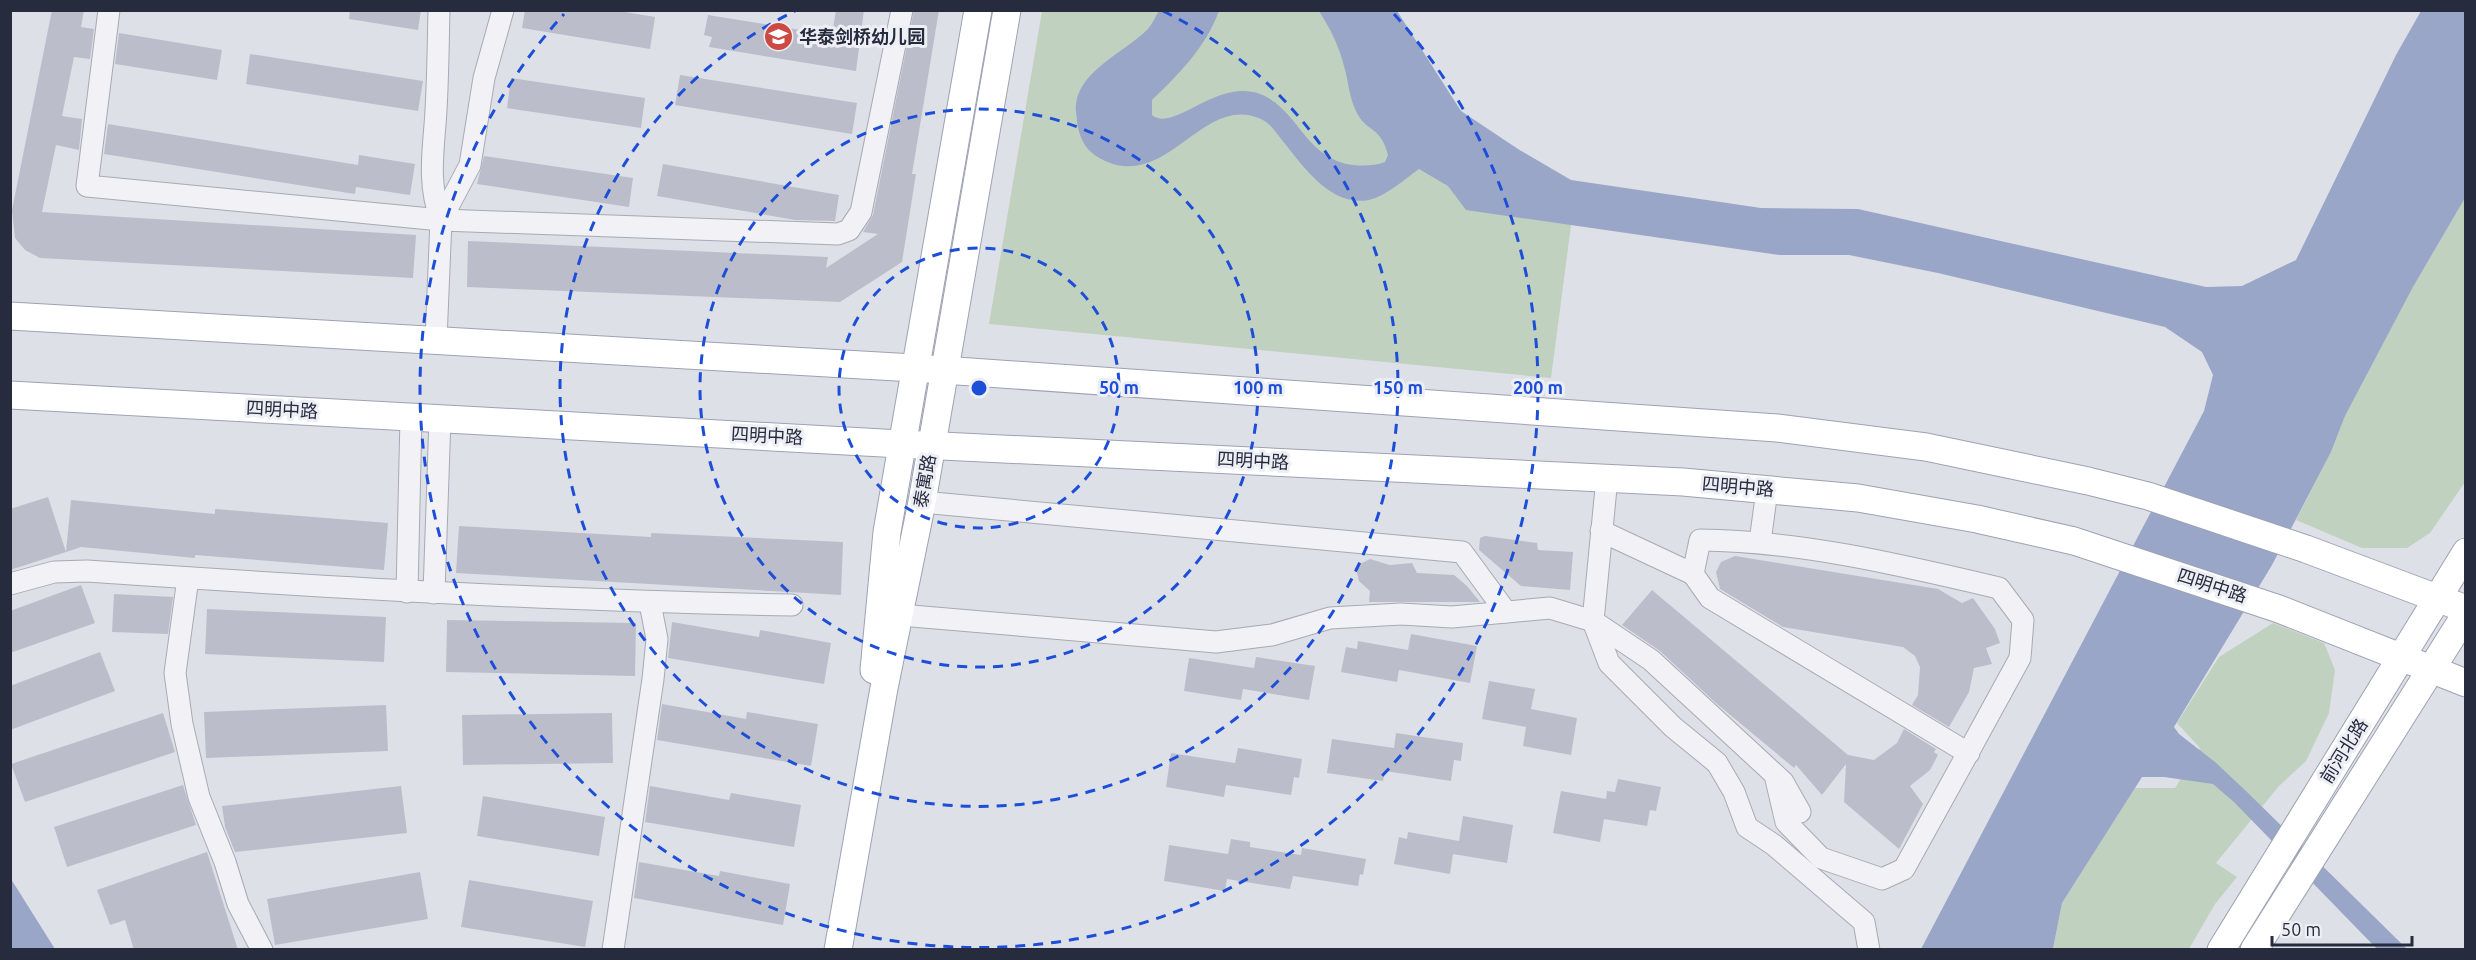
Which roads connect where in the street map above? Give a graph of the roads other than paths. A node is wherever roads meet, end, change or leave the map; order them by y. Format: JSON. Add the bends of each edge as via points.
{"nodes":[{"id":1,"x":110,"y":10,"type":"edge"},
{"id":2,"x":439,"y":10,"type":"edge"},
{"id":3,"x":503,"y":10,"type":"edge"},
{"id":4,"x":902,"y":10,"type":"edge"},
{"id":5,"x":978,"y":10,"type":"edge"},
{"id":6,"x":1007,"y":10,"type":"edge"},
{"id":7,"x":441,"y":220,"type":"junction"},
{"id":8,"x":10,"y":316,"type":"edge"},
{"id":9,"x":436,"y":340,"type":"junction"},
{"id":10,"x":914,"y":368,"type":"junction"},
{"id":11,"x":945,"y":370,"type":"junction"},
{"id":12,"x":10,"y":395,"type":"edge"},
{"id":13,"x":411,"y":417,"type":"junction"},
{"id":14,"x":440,"y":418,"type":"junction"},
{"id":15,"x":901,"y":444,"type":"junction"},
{"id":16,"x":932,"y":444,"type":"junction"},
{"id":17,"x":1607,"y":478,"type":"junction"},
{"id":18,"x":1767,"y":490,"type":"junction"},
{"id":19,"x":922,"y":502,"type":"junction"},
{"id":20,"x":1601,"y":531,"type":"junction"},
{"id":21,"x":1760,"y":542,"type":"junction"},
{"id":22,"x":2466,"y":552,"type":"edge"},
{"id":23,"x":1693,"y":574,"type":"junction"},
{"id":24,"x":188,"y":578,"type":"junction"},
{"id":25,"x":10,"y":584,"type":"edge"},
{"id":26,"x":407,"y":592,"type":"junction"},
{"id":27,"x":434,"y":593,"type":"junction"},
{"id":28,"x":2437,"y":599,"type":"junction"},
{"id":29,"x":650,"y":603,"type":"junction"},
{"id":30,"x":792,"y":605,"type":"dead end"},
{"id":31,"x":2466,"y":609,"type":"edge"},
{"id":32,"x":1506,"y":612,"type":"junction"},
{"id":33,"x":2466,"y":614,"type":"edge"},
{"id":34,"x":900,"y":615,"type":"junction"},
{"id":35,"x":1593,"y":621,"type":"junction"},
{"id":36,"x":2402,"y":657,"type":"junction"},
{"id":37,"x":2433,"y":669,"type":"junction"},
{"id":38,"x":2466,"y":683,"type":"edge"},
{"id":39,"x":1968,"y":753,"type":"junction"},
{"id":40,"x":1775,"y":775,"type":"junction"},
{"id":41,"x":1800,"y":812,"type":"dead end"},
{"id":42,"x":262,"y":950,"type":"edge"},
{"id":43,"x":613,"y":950,"type":"edge"},
{"id":44,"x":825,"y":950,"type":"edge"},
{"id":45,"x":838,"y":950,"type":"edge"},
{"id":46,"x":1869,"y":950,"type":"edge"},
{"id":47,"x":2221,"y":950,"type":"edge"},
{"id":48,"x":2254,"y":950,"type":"edge"}],
"edges":[{"from":1,"to":7,"type":"street","via":[[87,186]]},
{"from":2,"to":7,"type":"street","via":[[430,161],[434,201]]},
{"from":3,"to":7,"type":"street","via":[[484,78],[470,165]]},
{"from":4,"to":7,"type":"street","via":[[861,212],[849,231],[838,234]]},
{"from":5,"to":10,"type":"main road","name":"泰寓路"},
{"from":6,"to":11,"type":"main road","name":"泰寓路"},
{"from":7,"to":9,"type":"street"},
{"from":8,"to":9,"type":"main road"},
{"from":9,"to":10,"type":"main road"},
{"from":10,"to":11,"type":"main road"},
{"from":10,"to":15,"type":"main road","name":"泰寓路"},
{"from":11,"to":16,"type":"main road","name":"泰寓路"},
{"from":11,"to":28,"type":"main road","via":[[1777,428],[1926,447],[2148,496],[2306,549]]},
{"from":12,"to":13,"type":"main road","name":"四明中路"},
{"from":13,"to":14,"type":"main road","name":"四明中路"},
{"from":13,"to":26,"type":"street"},
{"from":14,"to":15,"type":"main road","name":"四明中路"},
{"from":14,"to":27,"type":"street"},
{"from":15,"to":16,"type":"main road","name":"四明中路"},
{"from":15,"to":44,"type":"main road","name":"泰寓路","via":[[886,532],[872,688]]},
{"from":16,"to":17,"type":"main road","name":"四明中路"},
{"from":16,"to":19,"type":"main road","name":"泰寓路"},
{"from":17,"to":18,"type":"main road","name":"四明中路"},
{"from":17,"to":20,"type":"street"},
{"from":18,"to":21,"type":"street"},
{"from":18,"to":36,"type":"main road","name":"四明中路","via":[[1858,498],[2074,541],[2279,609]]},
{"from":19,"to":32,"type":"street","via":[[1462,552]]},
{"from":19,"to":34,"type":"main road","name":"泰寓路"},
{"from":20,"to":23,"type":"street"},
{"from":20,"to":35,"type":"street"},
{"from":21,"to":23,"type":"street","via":[[1700,540]]},
{"from":21,"to":39,"type":"street","via":[[1937,573],[1999,588],[2024,620],[2020,658]]},
{"from":22,"to":28,"type":"main road","name":"前河北路"},
{"from":23,"to":39,"type":"street","via":[[1710,598]]},
{"from":24,"to":25,"type":"street","via":[[54,572]]},
{"from":24,"to":26,"type":"street"},
{"from":24,"to":42,"type":"street","via":[[175,673],[182,724],[199,797],[238,904]]},
{"from":26,"to":27,"type":"street"},
{"from":27,"to":29,"type":"street"},
{"from":28,"to":31,"type":"main road"},
{"from":28,"to":36,"type":"main road","name":"前河北路"},
{"from":29,"to":30,"type":"street"},
{"from":29,"to":43,"type":"street","via":[[657,639],[653,679]]},
{"from":32,"to":34,"type":"street","via":[[1452,617],[1330,618],[1272,635],[1216,642]]},
{"from":32,"to":35,"type":"street","via":[[1550,608]]},
{"from":33,"to":37,"type":"main road","name":"前河北路"},
{"from":34,"to":45,"type":"main road","name":"泰寓路"},
{"from":35,"to":40,"type":"street","via":[[1651,660]]},
{"from":35,"to":46,"type":"street","via":[[1609,663],[1673,727],[1717,763],[1734,792],[1747,827],[1774,845],[1864,922]]},
{"from":36,"to":37,"type":"main road","name":"四明中路"},
{"from":36,"to":47,"type":"main road","name":"前河北路"},
{"from":37,"to":38,"type":"main road","name":"四明中路"},
{"from":37,"to":48,"type":"main road","name":"前河北路"},
{"from":39,"to":40,"type":"street","via":[[1904,869],[1882,879],[1821,858],[1786,822]]},
{"from":40,"to":41,"type":"street"}]}
